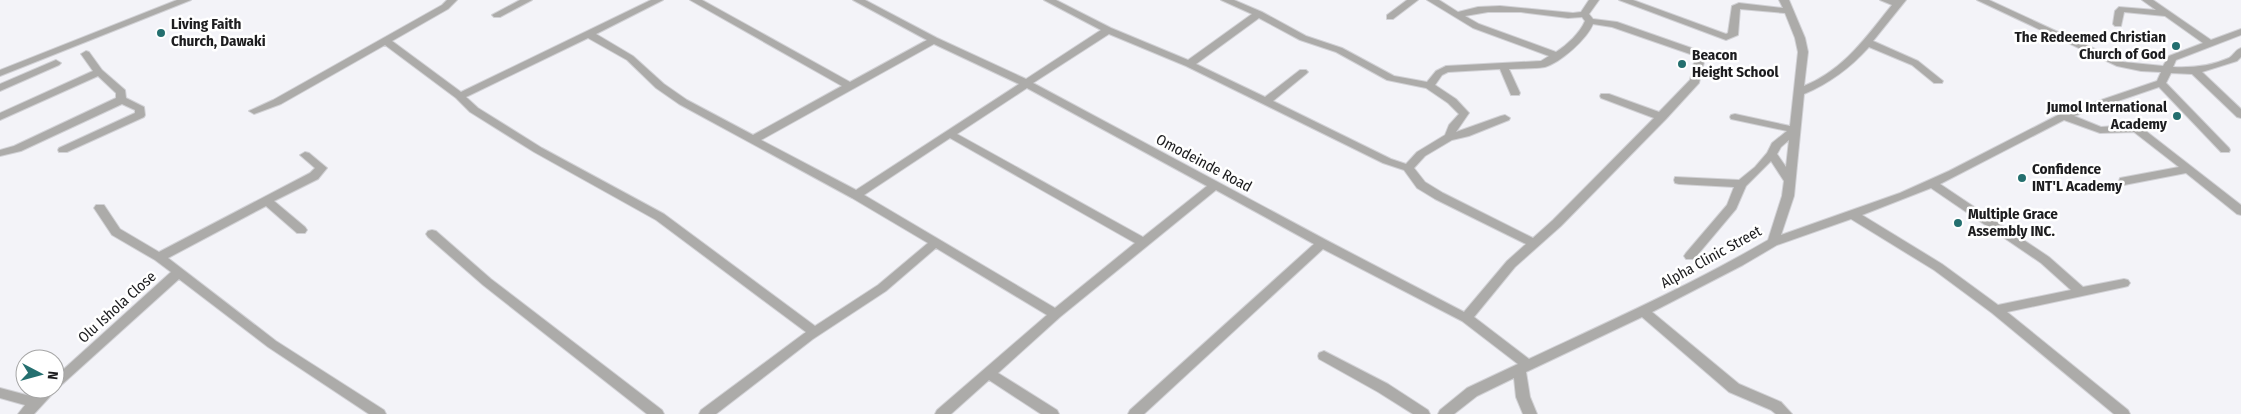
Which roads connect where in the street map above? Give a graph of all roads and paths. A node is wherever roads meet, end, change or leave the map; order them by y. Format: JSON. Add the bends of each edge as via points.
{"nodes":[{"id":1,"x":186,"y":0,"type":"edge"},
{"id":2,"x":452,"y":0,"type":"edge"},
{"id":3,"x":527,"y":0,"type":"edge"},
{"id":4,"x":658,"y":0,"type":"edge"},
{"id":5,"x":695,"y":0,"type":"edge"},
{"id":6,"x":858,"y":0,"type":"edge"},
{"id":7,"x":1049,"y":0,"type":"edge"},
{"id":8,"x":1226,"y":0,"type":"edge"},
{"id":9,"x":1413,"y":0,"type":"edge"},
{"id":10,"x":1432,"y":0,"type":"edge"},
{"id":11,"x":1594,"y":0,"type":"edge"},
{"id":12,"x":1624,"y":0,"type":"edge"},
{"id":13,"x":1784,"y":0,"type":"edge"},
{"id":14,"x":1886,"y":0,"type":"edge"},
{"id":15,"x":1982,"y":0,"type":"edge"},
{"id":16,"x":2148,"y":0,"type":"edge"},
{"id":17,"x":1899,"y":2,"type":"edge"},
{"id":18,"x":1789,"y":11,"type":"junction"},
{"id":19,"x":1259,"y":14,"type":"junction"},
{"id":20,"x":2165,"y":14,"type":"junction"},
{"id":21,"x":497,"y":15,"type":"dead end"},
{"id":22,"x":1458,"y":15,"type":"junction"},
{"id":23,"x":1390,"y":17,"type":"dead end"},
{"id":24,"x":1586,"y":17,"type":"junction"},
{"id":25,"x":2118,"y":24,"type":"dead end"},
{"id":26,"x":1108,"y":30,"type":"junction"},
{"id":27,"x":2241,"y":33,"type":"edge"},
{"id":28,"x":589,"y":34,"type":"junction"},
{"id":29,"x":934,"y":40,"type":"junction"},
{"id":30,"x":387,"y":42,"type":"junction"},
{"id":31,"x":1866,"y":42,"type":"junction"},
{"id":32,"x":2209,"y":43,"type":"junction"},
{"id":33,"x":2241,"y":51,"type":"edge"},
{"id":34,"x":86,"y":54,"type":"dead end"},
{"id":35,"x":1558,"y":56,"type":"junction"},
{"id":36,"x":56,"y":63,"type":"dead end"},
{"id":37,"x":1189,"y":64,"type":"junction"},
{"id":38,"x":1503,"y":65,"type":"junction"},
{"id":39,"x":2166,"y":69,"type":"junction"},
{"id":40,"x":2195,"y":71,"type":"junction"},
{"id":41,"x":99,"y":72,"type":"junction"},
{"id":42,"x":1303,"y":72,"type":"dead end"},
{"id":43,"x":0,"y":73,"type":"edge"},
{"id":44,"x":1938,"y":81,"type":"dead end"},
{"id":45,"x":1026,"y":84,"type":"junction"},
{"id":46,"x":2161,"y":84,"type":"junction"},
{"id":47,"x":849,"y":86,"type":"junction"},
{"id":48,"x":1428,"y":86,"type":"junction"},
{"id":49,"x":0,"y":88,"type":"edge"},
{"id":50,"x":1800,"y":92,"type":"junction"},
{"id":51,"x":1515,"y":93,"type":"dead end"},
{"id":52,"x":460,"y":96,"type":"junction"},
{"id":53,"x":1605,"y":96,"type":"dead end"},
{"id":54,"x":121,"y":99,"type":"junction"},
{"id":55,"x":1265,"y":102,"type":"junction"},
{"id":56,"x":254,"y":111,"type":"dead end"},
{"id":57,"x":2241,"y":115,"type":"edge"},
{"id":58,"x":1662,"y":116,"type":"junction"},
{"id":59,"x":1735,"y":116,"type":"dead end"},
{"id":60,"x":2064,"y":116,"type":"junction"},
{"id":61,"x":0,"y":117,"type":"edge"},
{"id":62,"x":1505,"y":118,"type":"dead end"},
{"id":63,"x":1795,"y":130,"type":"junction"},
{"id":64,"x":950,"y":134,"type":"junction"},
{"id":65,"x":1449,"y":137,"type":"junction"},
{"id":66,"x":754,"y":139,"type":"junction"},
{"id":67,"x":63,"y":150,"type":"dead end"},
{"id":68,"x":2224,"y":150,"type":"dead end"},
{"id":69,"x":0,"y":153,"type":"edge"},
{"id":70,"x":1772,"y":154,"type":"junction"},
{"id":71,"x":305,"y":155,"type":"dead end"},
{"id":72,"x":1408,"y":168,"type":"junction"},
{"id":73,"x":2189,"y":169,"type":"junction"},
{"id":74,"x":1679,"y":180,"type":"dead end"},
{"id":75,"x":2124,"y":181,"type":"dead end"},
{"id":76,"x":1790,"y":182,"type":"junction"},
{"id":77,"x":1741,"y":184,"type":"junction"},
{"id":78,"x":1932,"y":184,"type":"junction"},
{"id":79,"x":1215,"y":185,"type":"junction"},
{"id":80,"x":856,"y":195,"type":"junction"},
{"id":81,"x":267,"y":201,"type":"junction"},
{"id":82,"x":100,"y":208,"type":"dead end"},
{"id":83,"x":2241,"y":211,"type":"edge"},
{"id":84,"x":1854,"y":214,"type":"junction"},
{"id":85,"x":301,"y":230,"type":"dead end"},
{"id":86,"x":432,"y":234,"type":"dead end"},
{"id":87,"x":936,"y":242,"type":"junction"},
{"id":88,"x":1773,"y":242,"type":"junction"},
{"id":89,"x":1144,"y":243,"type":"junction"},
{"id":90,"x":1322,"y":243,"type":"junction"},
{"id":91,"x":1533,"y":243,"type":"junction"},
{"id":92,"x":1690,"y":256,"type":"dead end"},
{"id":93,"x":159,"y":258,"type":"junction"},
{"id":94,"x":178,"y":273,"type":"junction"},
{"id":95,"x":2124,"y":283,"type":"dead end"},
{"id":96,"x":2081,"y":292,"type":"junction"},
{"id":97,"x":1996,"y":310,"type":"junction"},
{"id":98,"x":1643,"y":311,"type":"junction"},
{"id":99,"x":1056,"y":314,"type":"junction"},
{"id":100,"x":1466,"y":318,"type":"junction"},
{"id":101,"x":815,"y":332,"type":"junction"},
{"id":102,"x":1324,"y":356,"type":"dead end"},
{"id":103,"x":1523,"y":368,"type":"junction"},
{"id":104,"x":988,"y":373,"type":"junction"},
{"id":105,"x":65,"y":376,"type":"edge"},
{"id":106,"x":0,"y":393,"type":"edge"},
{"id":107,"x":40,"y":399,"type":"edge"},
{"id":108,"x":36,"y":403,"type":"junction"},
{"id":109,"x":1776,"y":411,"type":"edge"},
{"id":110,"x":25,"y":414,"type":"edge"},
{"id":111,"x":378,"y":414,"type":"edge"},
{"id":112,"x":657,"y":414,"type":"edge"},
{"id":113,"x":706,"y":414,"type":"edge"},
{"id":114,"x":942,"y":414,"type":"edge"},
{"id":115,"x":1052,"y":414,"type":"edge"},
{"id":116,"x":1135,"y":414,"type":"edge"},
{"id":117,"x":1424,"y":414,"type":"edge"},
{"id":118,"x":1445,"y":414,"type":"edge"},
{"id":119,"x":1530,"y":414,"type":"edge"},
{"id":120,"x":2123,"y":414,"type":"edge"}],
"edges":[{"from":1,"to":43,"type":"street"},
{"from":2,"to":30,"type":"street"},
{"from":3,"to":21,"type":"street"},
{"from":4,"to":28,"type":"street"},
{"from":5,"to":47,"type":"street"},
{"from":6,"to":29,"type":"street","name":"Omodeinde Road"},
{"from":7,"to":26,"type":"street"},
{"from":8,"to":19,"type":"street"},
{"from":9,"to":23,"type":"street"},
{"from":10,"to":22,"type":"street"},
{"from":11,"to":24,"type":"street"},
{"from":12,"to":18,"type":"street","via":[[1726,36],[1733,35],[1734,8],[1739,6]]},
{"from":13,"to":18,"type":"street","name":"Alpha Clinic Street"},
{"from":14,"to":17,"type":"street"},
{"from":15,"to":39,"type":"street","via":[[2120,64]]},
{"from":16,"to":20,"type":"street"},
{"from":17,"to":31,"type":"street"},
{"from":18,"to":50,"type":"street","name":"Alpha Clinic Street","via":[[1803,52]]},
{"from":19,"to":37,"type":"street"},
{"from":19,"to":48,"type":"street","via":[[1303,38],[1339,50],[1391,78]]},
{"from":20,"to":25,"type":"street","via":[[2122,9]]},
{"from":20,"to":32,"type":"street"},
{"from":22,"to":24,"type":"street","via":[[1478,10],[1536,11]]},
{"from":22,"to":35,"type":"street","via":[[1476,26]]},
{"from":24,"to":35,"type":"street","via":[[1587,28]]},
{"from":24,"to":58,"type":"street","via":[[1697,53],[1700,58],[1693,85]]},
{"from":26,"to":37,"type":"street"},
{"from":26,"to":45,"type":"street"},
{"from":27,"to":32,"type":"street"},
{"from":28,"to":52,"type":"street"},
{"from":28,"to":66,"type":"street","via":[[630,58],[683,102]]},
{"from":29,"to":45,"type":"street","name":"Omodeinde Road"},
{"from":29,"to":47,"type":"street"},
{"from":30,"to":52,"type":"street"},
{"from":30,"to":56,"type":"street","via":[[277,102]]},
{"from":31,"to":44,"type":"street","via":[[1915,63]]},
{"from":31,"to":50,"type":"street","via":[[1833,77]]},
{"from":32,"to":39,"type":"street","via":[[2172,58]]},
{"from":33,"to":40,"type":"street","via":[[2234,59]]},
{"from":34,"to":41,"type":"street"},
{"from":35,"to":38,"type":"street","via":[[1543,64]]},
{"from":36,"to":49,"type":"street"},
{"from":37,"to":55,"type":"street"},
{"from":38,"to":48,"type":"street","via":[[1446,69]]},
{"from":38,"to":51,"type":"street"},
{"from":39,"to":40,"type":"street"},
{"from":39,"to":46,"type":"street"},
{"from":40,"to":57,"type":"street"},
{"from":41,"to":54,"type":"street","via":[[121,92]]},
{"from":41,"to":61,"type":"street"},
{"from":42,"to":55,"type":"street"},
{"from":45,"to":64,"type":"street"},
{"from":45,"to":79,"type":"street","name":"Omodeinde Road"},
{"from":46,"to":60,"type":"street"},
{"from":46,"to":68,"type":"street"},
{"from":47,"to":66,"type":"street"},
{"from":48,"to":65,"type":"street","via":[[1464,113]]},
{"from":50,"to":63,"type":"street","name":"Alpha Clinic Street"},
{"from":52,"to":101,"type":"street","via":[[474,110],[538,150],[660,217]]},
{"from":53,"to":58,"type":"street"},
{"from":54,"to":67,"type":"street","via":[[140,109],[140,115]]},
{"from":54,"to":69,"type":"street","via":[[17,149]]},
{"from":55,"to":72,"type":"street"},
{"from":58,"to":91,"type":"street","via":[[1557,223]]},
{"from":59,"to":63,"type":"street"},
{"from":60,"to":73,"type":"street","via":[[2100,130],[2138,130]]},
{"from":60,"to":78,"type":"street"},
{"from":62,"to":65,"type":"street"},
{"from":63,"to":70,"type":"street","via":[[1776,145]]},
{"from":63,"to":76,"type":"street","name":"Alpha Clinic Street"},
{"from":64,"to":80,"type":"street"},
{"from":64,"to":89,"type":"street"},
{"from":65,"to":72,"type":"street","via":[[1421,154]]},
{"from":66,"to":80,"type":"street"},
{"from":70,"to":76,"type":"street"},
{"from":70,"to":77,"type":"street"},
{"from":71,"to":81,"type":"street","via":[[322,168],[318,173]]},
{"from":72,"to":91,"type":"street","via":[[1421,184],[1439,196]]},
{"from":73,"to":75,"type":"street"},
{"from":73,"to":83,"type":"street"},
{"from":74,"to":77,"type":"street"},
{"from":76,"to":88,"type":"street","name":"Alpha Clinic Street"},
{"from":77,"to":92,"type":"street","via":[[1732,206]]},
{"from":78,"to":84,"type":"street"},
{"from":78,"to":96,"type":"street","via":[[2045,260]]},
{"from":79,"to":89,"type":"street"},
{"from":79,"to":90,"type":"street","name":"Omodeinde Road"},
{"from":80,"to":87,"type":"street"},
{"from":81,"to":85,"type":"street"},
{"from":81,"to":93,"type":"street"},
{"from":82,"to":93,"type":"street","via":[[116,232]]},
{"from":84,"to":88,"type":"street"},
{"from":84,"to":97,"type":"street","via":[[1938,267]]},
{"from":86,"to":112,"type":"street","via":[[487,282]]},
{"from":87,"to":99,"type":"street"},
{"from":87,"to":101,"type":"street","via":[[877,292]]},
{"from":88,"to":98,"type":"street","name":"Alpha Clinic Street"},
{"from":89,"to":99,"type":"street"},
{"from":90,"to":100,"type":"street","name":"Omodeinde Road"},
{"from":90,"to":116,"type":"street"},
{"from":91,"to":100,"type":"street"},
{"from":93,"to":94,"type":"street"},
{"from":94,"to":105,"type":"street","name":"Olu Ishola Close"},
{"from":94,"to":111,"type":"street","via":[[272,344]]},
{"from":95,"to":96,"type":"street"},
{"from":96,"to":97,"type":"street"},
{"from":97,"to":120,"type":"street"},
{"from":98,"to":103,"type":"street","name":"Alpha Clinic Street"},
{"from":98,"to":109,"type":"street","via":[[1734,388]]},
{"from":99,"to":104,"type":"street"},
{"from":100,"to":103,"type":"street","name":"Omodeinde Road"},
{"from":101,"to":113,"type":"street"},
{"from":102,"to":117,"type":"street"},
{"from":103,"to":118,"type":"street","name":"Alpha Clinic Street","via":[[1472,392]]},
{"from":103,"to":119,"type":"street","via":[[1523,397]]},
{"from":104,"to":114,"type":"street"},
{"from":104,"to":115,"type":"street"},
{"from":106,"to":108,"type":"street"},
{"from":107,"to":108,"type":"street"},
{"from":108,"to":110,"type":"street"}]}
